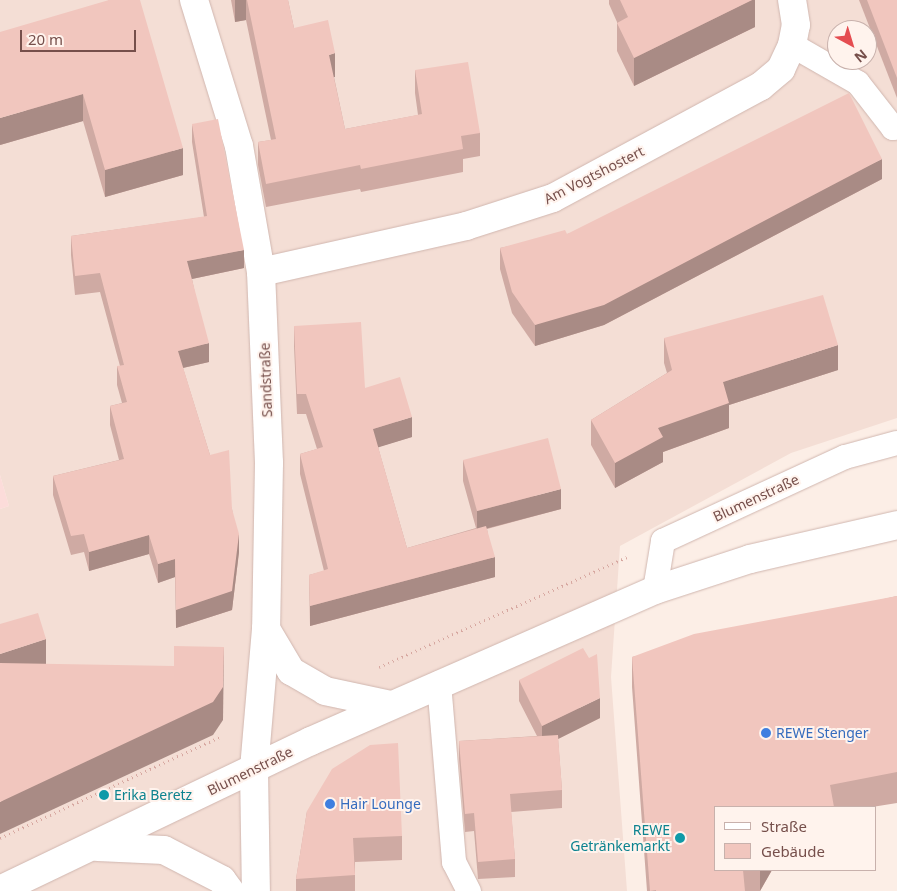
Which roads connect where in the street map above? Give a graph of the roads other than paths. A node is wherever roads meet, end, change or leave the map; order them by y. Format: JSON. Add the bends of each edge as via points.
{"nodes":[{"id":1,"x":194,"y":0,"type":"edge"},
{"id":2,"x":792,"y":0,"type":"edge"},
{"id":3,"x":792,"y":45,"type":"junction"},
{"id":4,"x":897,"y":126,"type":"edge"},
{"id":5,"x":261,"y":272,"type":"junction"},
{"id":6,"x":897,"y":443,"type":"edge"},
{"id":7,"x":897,"y":525,"type":"edge"},
{"id":8,"x":656,"y":590,"type":"junction"},
{"id":9,"x":266,"y":629,"type":"junction"},
{"id":10,"x":439,"y":683,"type":"junction"},
{"id":11,"x":391,"y":705,"type":"junction"},
{"id":12,"x":254,"y":769,"type":"junction"},
{"id":13,"x":96,"y":846,"type":"junction"},
{"id":14,"x":0,"y":890,"type":"edge"},
{"id":15,"x":230,"y":891,"type":"edge"},
{"id":16,"x":256,"y":891,"type":"edge"},
{"id":17,"x":470,"y":891,"type":"edge"}],
"edges":[{"from":1,"to":5,"type":"street","name":"Sandstraße","via":[[239,146]]},
{"from":2,"to":3,"type":"street","name":"Am Vogtshostert","via":[[796,25]]},
{"from":3,"to":4,"type":"lane","via":[[858,83],[893,128]]},
{"from":3,"to":5,"type":"street","name":"Am Vogtshostert","via":[[781,69],[761,86],[553,198],[466,226]]},
{"from":5,"to":9,"type":"street","name":"Sandstraße","via":[[269,463]]},
{"from":6,"to":8,"type":"lane","name":"Blumenstraße","via":[[845,457],[663,541]]},
{"from":7,"to":8,"type":"street","name":"Blumenstraße","via":[[750,559]]},
{"from":8,"to":10,"type":"street","name":"Blumenstraße"},
{"from":9,"to":11,"type":"street","via":[[291,671],[325,691]]},
{"from":9,"to":12,"type":"street","name":"Sandstraße"},
{"from":10,"to":11,"type":"street","name":"Blumenstraße"},
{"from":10,"to":17,"type":"lane","via":[[454,862]]},
{"from":11,"to":12,"type":"street","name":"Blumenstraße"},
{"from":12,"to":13,"type":"street","name":"Blumenstraße"},
{"from":12,"to":16,"type":"street","name":"Sandstraße"},
{"from":13,"to":14,"type":"street","name":"Blumenstraße"},
{"from":13,"to":15,"type":"street","via":[[164,850],[222,880]]}]}
